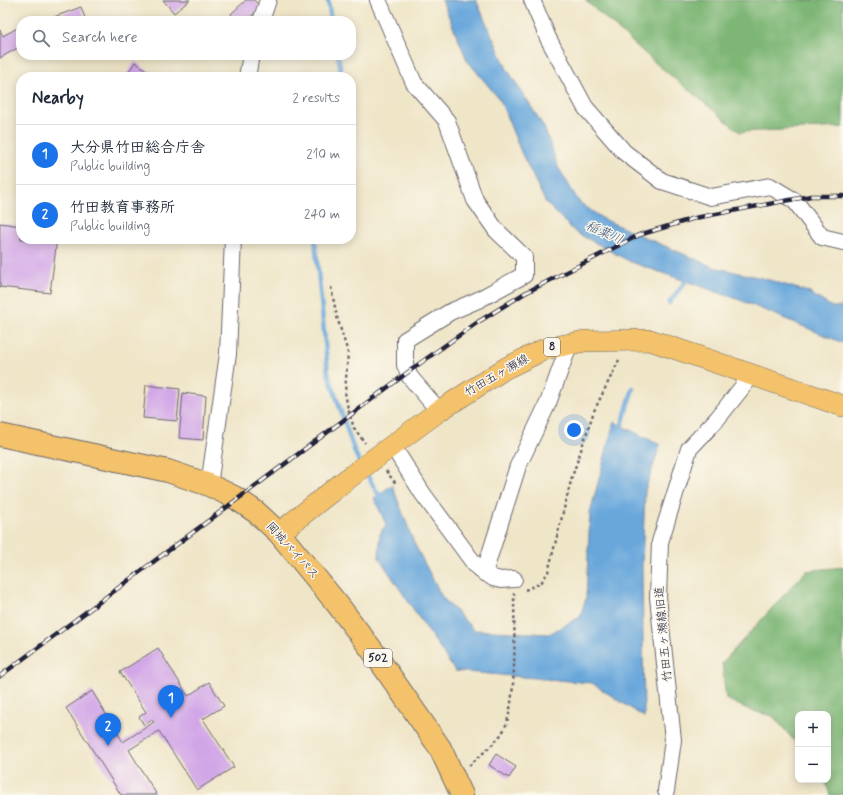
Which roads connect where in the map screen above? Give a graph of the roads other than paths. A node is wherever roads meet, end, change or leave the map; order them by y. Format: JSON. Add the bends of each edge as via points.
{"nodes":[{"id":1,"x":268,"y":0,"type":"edge"},
{"id":2,"x":378,"y":0,"type":"edge"},
{"id":3,"x":532,"y":0,"type":"edge"},
{"id":4,"x":263,"y":16,"type":"edge"},
{"id":5,"x":250,"y":60,"type":"edge"},
{"id":6,"x":247,"y":72,"type":"edge"},
{"id":7,"x":843,"y":242,"type":"edge"},
{"id":8,"x":234,"y":244,"type":"edge"},
{"id":9,"x":570,"y":343,"type":"junction"},
{"id":10,"x":752,"y":375,"type":"junction"},
{"id":11,"x":843,"y":406,"type":"edge"},
{"id":12,"x":439,"y":411,"type":"junction"},
{"id":13,"x":0,"y":435,"type":"edge"},
{"id":14,"x":380,"y":453,"type":"junction"},
{"id":15,"x":209,"y":485,"type":"junction"},
{"id":16,"x":278,"y":533,"type":"junction"},
{"id":17,"x":484,"y":573,"type":"junction"},
{"id":18,"x":512,"y":588,"type":"road end"},
{"id":19,"x":664,"y":794,"type":"edge"},
{"id":20,"x":462,"y":795,"type":"edge"}],
"edges":[{"from":1,"to":4,"type":"street"},
{"from":2,"to":12,"type":"street","via":[[414,83],[447,121],[475,200],[496,230],[524,257],[524,275],[450,312],[405,340],[405,365],[410,377]]},
{"from":3,"to":7,"type":"street","via":[[548,38],[585,107],[624,152],[662,181],[710,197],[770,186],[795,202],[822,237]]},
{"from":5,"to":6,"type":"street"},
{"from":8,"to":15,"type":"street","via":[[228,354]]},
{"from":9,"to":10,"type":"main road","name":"竹田五ヶ瀬線","number":"8","via":[[650,340]]},
{"from":9,"to":12,"type":"main road","name":"竹田五ヶ瀬線","number":"8","via":[[545,350],[506,368]]},
{"from":9,"to":17,"type":"street","via":[[548,403],[518,466]]},
{"from":10,"to":11,"type":"main road","name":"竹田五ヶ瀬線","number":"8"},
{"from":10,"to":19,"type":"street","name":"竹田五ヶ瀬線旧道","via":[[689,449],[660,542],[658,598],[673,740]]},
{"from":12,"to":14,"type":"main road","name":"竹田五ヶ瀬線","number":"8"},
{"from":13,"to":15,"type":"highway","name":"岡城バイパス","number":"502","via":[[168,471]]},
{"from":14,"to":16,"type":"main road","name":"竹田五ヶ瀬線","number":"8","bridge":true},
{"from":14,"to":17,"type":"street","via":[[423,494],[476,566]]},
{"from":15,"to":16,"type":"highway","name":"岡城バイパス","number":"502","via":[[245,505]]},
{"from":16,"to":20,"type":"highway","name":"岡城バイパス","number":"502","via":[[375,654],[440,748]]},
{"from":17,"to":18,"type":"street"}]}
